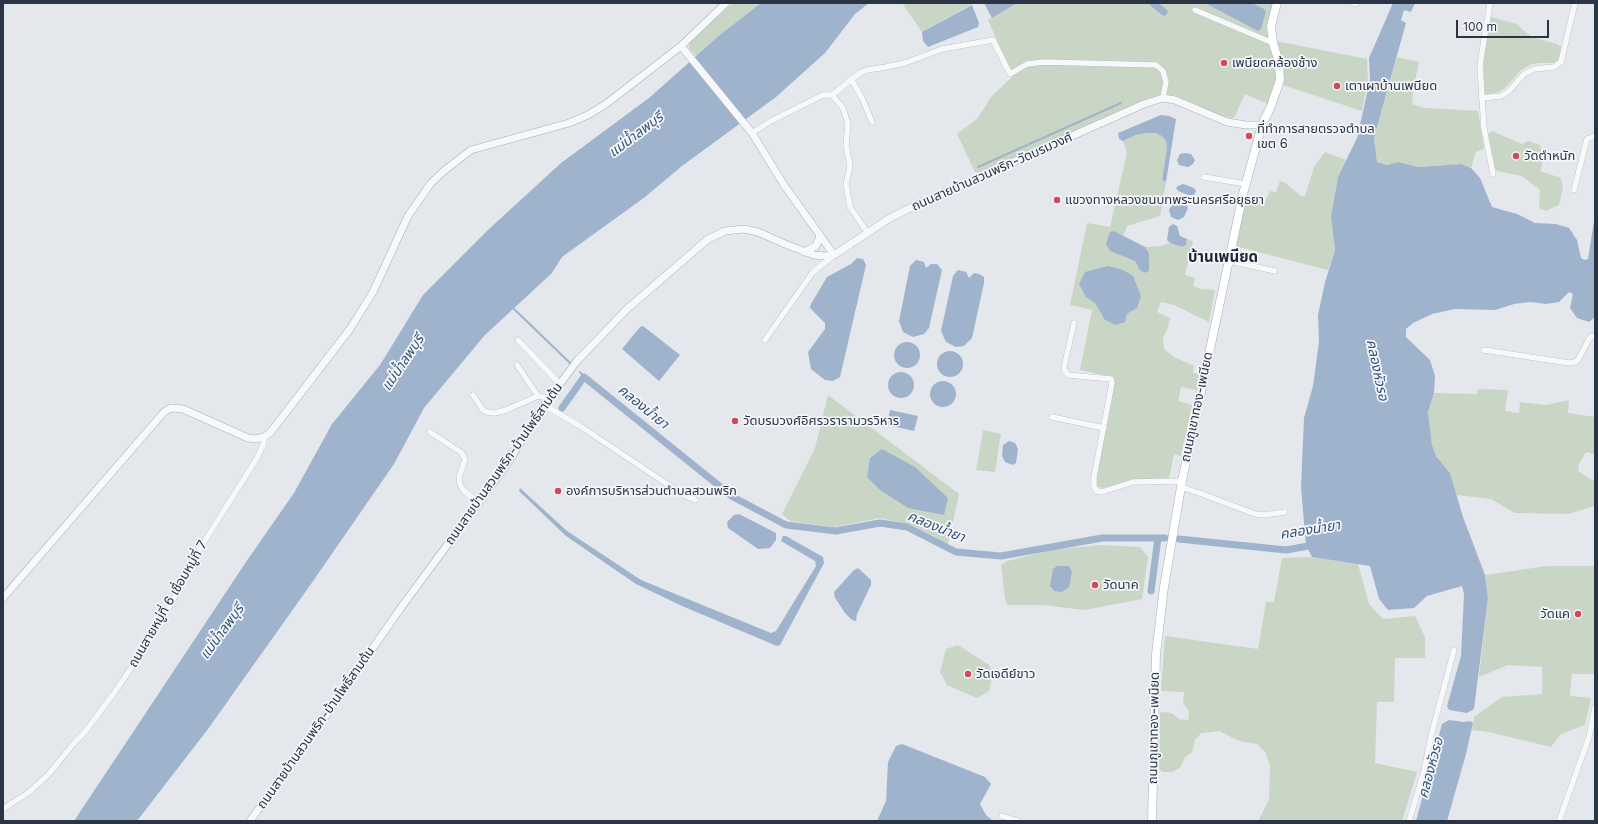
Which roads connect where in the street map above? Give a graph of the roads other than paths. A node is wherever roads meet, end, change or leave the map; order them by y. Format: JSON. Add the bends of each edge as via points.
{"nodes":[{"id":1,"x":726,"y":3,"type":"edge"},
{"id":2,"x":1277,"y":3,"type":"edge"},
{"id":3,"x":1490,"y":3,"type":"edge"},
{"id":4,"x":1575,"y":3,"type":"edge"},
{"id":5,"x":1195,"y":10,"type":"dead end"},
{"id":6,"x":1273,"y":43,"type":"junction"},
{"id":7,"x":681,"y":46,"type":"junction"},
{"id":8,"x":851,"y":79,"type":"junction"},
{"id":9,"x":832,"y":95,"type":"junction"},
{"id":10,"x":1163,"y":98,"type":"junction"},
{"id":11,"x":1481,"y":98,"type":"junction"},
{"id":12,"x":872,"y":122,"type":"dead end"},
{"id":13,"x":1262,"y":125,"type":"junction"},
{"id":14,"x":750,"y":131,"type":"junction"},
{"id":15,"x":1595,"y":136,"type":"edge"},
{"id":16,"x":1493,"y":174,"type":"dead end"},
{"id":17,"x":1204,"y":177,"type":"dead end"},
{"id":18,"x":1246,"y":184,"type":"junction"},
{"id":19,"x":1574,"y":190,"type":"dead end"},
{"id":20,"x":867,"y":232,"type":"junction"},
{"id":21,"x":820,"y":236,"type":"junction"},
{"id":22,"x":804,"y":252,"type":"junction"},
{"id":23,"x":834,"y":255,"type":"junction"},
{"id":24,"x":1228,"y":261,"type":"junction"},
{"id":25,"x":1276,"y":271,"type":"dead end"},
{"id":26,"x":1074,"y":323,"type":"dead end"},
{"id":27,"x":1595,"y":336,"type":"edge"},
{"id":28,"x":518,"y":340,"type":"dead end"},
{"id":29,"x":765,"y":340,"type":"dead end"},
{"id":30,"x":1484,"y":350,"type":"dead end"},
{"id":31,"x":517,"y":366,"type":"dead end"},
{"id":32,"x":560,"y":384,"type":"junction"},
{"id":33,"x":473,"y":396,"type":"dead end"},
{"id":34,"x":538,"y":396,"type":"junction"},
{"id":35,"x":550,"y":398,"type":"junction"},
{"id":36,"x":544,"y":405,"type":"junction"},
{"id":37,"x":1052,"y":417,"type":"dead end"},
{"id":38,"x":1104,"y":428,"type":"junction"},
{"id":39,"x":430,"y":432,"type":"dead end"},
{"id":40,"x":264,"y":437,"type":"junction"},
{"id":41,"x":1181,"y":484,"type":"junction"},
{"id":42,"x":695,"y":500,"type":"dead end"},
{"id":43,"x":479,"y":502,"type":"junction"},
{"id":44,"x":1285,"y":512,"type":"dead end"},
{"id":45,"x":3,"y":598,"type":"edge"},
{"id":46,"x":1454,"y":650,"type":"dead end"},
{"id":47,"x":1595,"y":707,"type":"edge"},
{"id":48,"x":3,"y":809,"type":"edge"},
{"id":49,"x":1002,"y":816,"type":"dead end"},
{"id":50,"x":250,"y":821,"type":"edge"},
{"id":51,"x":1018,"y":821,"type":"edge"},
{"id":52,"x":1152,"y":821,"type":"edge"},
{"id":53,"x":1409,"y":821,"type":"edge"},
{"id":54,"x":1559,"y":821,"type":"edge"}],
"edges":[{"from":1,"to":7,"type":"street"},
{"from":2,"to":6,"type":"main road","name":"ถนนภูเขาทอง-เพนียด","via":[[1271,26]]},
{"from":3,"to":11,"type":"street","via":[[1480,65]]},
{"from":4,"to":11,"type":"street","via":[[1560,62],[1554,67],[1534,69],[1524,74],[1501,96]]},
{"from":5,"to":6,"type":"street"},
{"from":6,"to":13,"type":"main road","name":"ถนนภูเขาทอง-เพนียด","via":[[1279,62],[1280,80]]},
{"from":7,"to":14,"type":"street"},
{"from":7,"to":40,"type":"street","via":[[588,115],[471,150],[431,183],[408,216],[373,292],[350,329],[270,433]]},
{"from":8,"to":9,"type":"street"},
{"from":8,"to":10,"type":"street","via":[[867,70],[904,63],[942,48],[993,40],[1010,74],[1027,64],[1044,62],[1156,65],[1163,71],[1166,82]]},
{"from":8,"to":12,"type":"street"},
{"from":9,"to":14,"type":"street","via":[[823,95]]},
{"from":9,"to":20,"type":"street","via":[[843,108],[848,124],[846,145],[850,166],[846,184],[850,206]]},
{"from":10,"to":13,"type":"street","via":[[1175,100],[1227,122]]},
{"from":10,"to":20,"type":"street","name":"ถนนสายบ้านสวนพริก-วัดบรมวงศ์","via":[[1144,104],[912,207]]},
{"from":11,"to":16,"type":"street"},
{"from":13,"to":18,"type":"main road","name":"ถนนภูเขาทอง-เพนียด"},
{"from":14,"to":21,"type":"street","via":[[784,186]]},
{"from":15,"to":19,"type":"street","via":[[1587,138]]},
{"from":17,"to":18,"type":"street"},
{"from":18,"to":24,"type":"main road","name":"ถนนภูเขาทอง-เพนียด"},
{"from":20,"to":23,"type":"street","name":"ถนนสายบ้านสวนพริก-วัดบรมวงศ์"},
{"from":21,"to":22,"type":"street","via":[[816,246]]},
{"from":21,"to":23,"type":"street"},
{"from":22,"to":23,"type":"street","name":"ถนนสายบ้านสวนพริก-บ้านโพธิ์สามต้น"},
{"from":22,"to":32,"type":"street","name":"ถนนสายบ้านสวนพริก-บ้านโพธิ์สามต้น","via":[[758,232],[744,229],[725,231],[708,239],[627,309],[577,361]]},
{"from":23,"to":29,"type":"street","name":"ถนนสายบ้านสวนพริก-วัดบรมวงศ์","via":[[813,272]]},
{"from":24,"to":25,"type":"street"},
{"from":24,"to":41,"type":"main road","name":"ถนนภูเขาทอง-เพนียด"},
{"from":26,"to":38,"type":"street","via":[[1065,371],[1068,375],[1111,379]]},
{"from":27,"to":30,"type":"street","via":[[1589,339],[1575,362]]},
{"from":28,"to":32,"type":"street"},
{"from":31,"to":34,"type":"street"},
{"from":32,"to":35,"type":"street","name":"ถนนสายบ้านสวนพริก-บ้านโพธิ์สามต้น"},
{"from":33,"to":34,"type":"street","via":[[483,410],[495,413]]},
{"from":34,"to":35,"type":"street"},
{"from":35,"to":36,"type":"street","name":"ถนนสายบ้านสวนพริก-บ้านโพธิ์สามต้น"},
{"from":36,"to":42,"type":"street"},
{"from":36,"to":43,"type":"street","name":"ถนนสายบ้านสวนพริก-บ้านโพธิ์สามต้น","via":[[507,464]]},
{"from":37,"to":38,"type":"street"},
{"from":38,"to":41,"type":"street","via":[[1094,477],[1097,492],[1133,482]]},
{"from":39,"to":43,"type":"street","via":[[462,453],[465,460],[459,478],[460,485]]},
{"from":40,"to":45,"type":"street","via":[[248,438],[183,409],[171,408],[164,412]]},
{"from":40,"to":48,"type":"street","name":"ถนนสายหมู่ที่ 6 เชื่อมหมู่ที่ 7","via":[[257,458],[201,547],[142,652],[114,693],[48,775],[28,793]]},
{"from":41,"to":44,"type":"street","via":[[1256,514]]},
{"from":41,"to":52,"type":"main road","name":"ถนนภูเขาทอง-เพนียด","via":[[1158,634]]},
{"from":43,"to":50,"type":"street","name":"ถนนสายบ้านสวนพริก-บ้านโพธิ์สามต้น"},
{"from":46,"to":53,"type":"street"},
{"from":47,"to":54,"type":"street","via":[[1589,736]]},
{"from":49,"to":51,"type":"street"}]}
